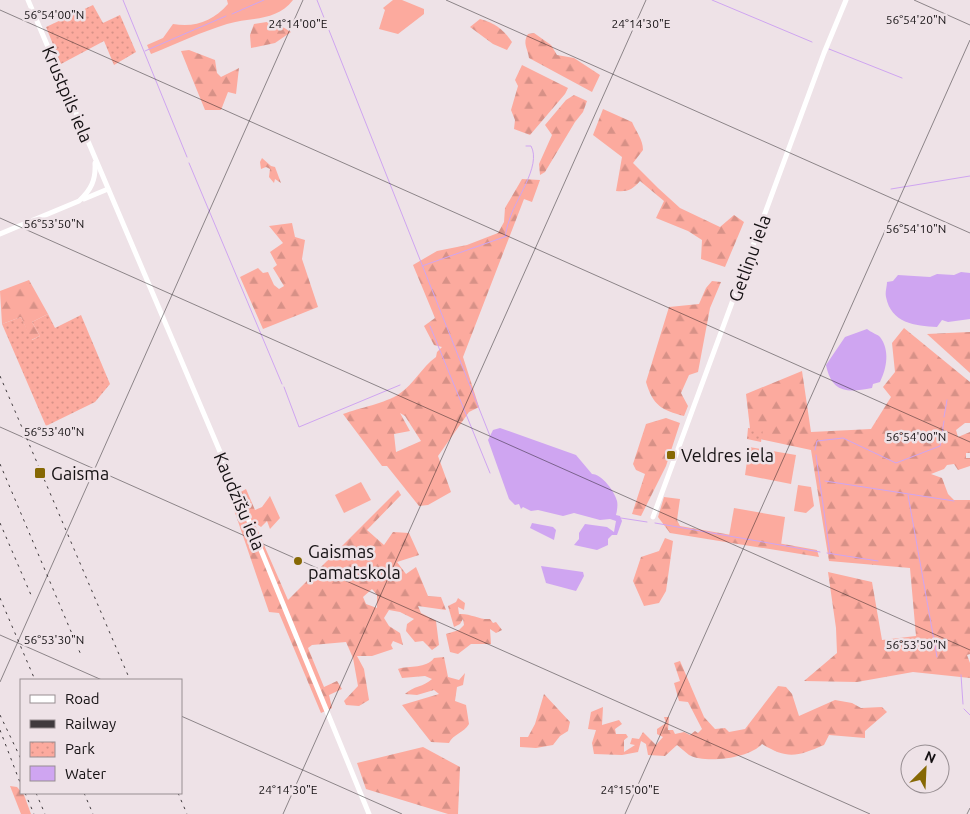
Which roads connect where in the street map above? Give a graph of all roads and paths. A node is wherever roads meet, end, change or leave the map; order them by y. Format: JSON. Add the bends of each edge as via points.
{"nodes":[{"id":1,"x":28,"y":0,"type":"edge"},
{"id":2,"x":846,"y":0,"type":"edge"},
{"id":3,"x":95,"y":160,"type":"junction"},
{"id":4,"x":108,"y":189,"type":"junction"},
{"id":5,"x":79,"y":201,"type":"junction"},
{"id":6,"x":0,"y":234,"type":"edge"},
{"id":7,"x":653,"y":517,"type":"dead end"},
{"id":8,"x":369,"y":814,"type":"edge"}],
"edges":[{"from":1,"to":3,"type":"street","name":"Krustpils iela"},
{"from":2,"to":7,"type":"street","name":"Getliņu iela"},
{"from":3,"to":4,"type":"street","name":"Krustpils iela"},
{"from":3,"to":5,"type":"street","name":"Krustpils iela","via":[[93,184]]},
{"from":4,"to":5,"type":"street"},
{"from":4,"to":8,"type":"street","name":"Kaudzīšu iela"},
{"from":5,"to":6,"type":"street"}]}
